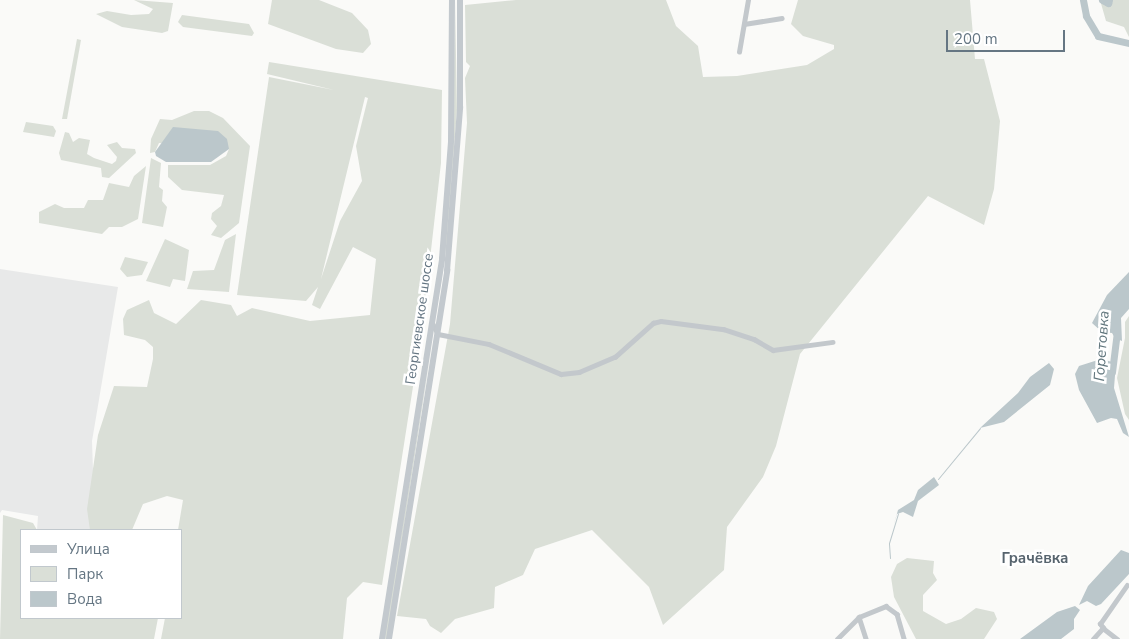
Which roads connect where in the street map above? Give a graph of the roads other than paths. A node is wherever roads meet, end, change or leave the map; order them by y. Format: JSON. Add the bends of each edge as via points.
{"nodes":[{"id":1,"x":452,"y":0,"type":"edge"},
{"id":2,"x":460,"y":0,"type":"edge"},
{"id":3,"x":748,"y":0,"type":"edge"},
{"id":4,"x":782,"y":18,"type":"dead end"},
{"id":5,"x":744,"y":24,"type":"junction"},
{"id":6,"x":739,"y":52,"type":"dead end"},
{"id":7,"x":432,"y":322,"type":"junction"},
{"id":8,"x":438,"y":334,"type":"junction"},
{"id":9,"x":832,"y":342,"type":"dead end"},
{"id":10,"x":1127,"y":585,"type":"dead end"},
{"id":11,"x":859,"y":617,"type":"junction"},
{"id":12,"x":1103,"y":628,"type":"junction"},
{"id":13,"x":382,"y":639,"type":"edge"},
{"id":14,"x":389,"y":639,"type":"edge"},
{"id":15,"x":837,"y":639,"type":"edge"},
{"id":16,"x":866,"y":639,"type":"edge"},
{"id":17,"x":904,"y":639,"type":"edge"},
{"id":18,"x":1093,"y":639,"type":"edge"},
{"id":19,"x":1117,"y":639,"type":"edge"}],
"edges":[{"from":1,"to":7,"type":"main road","name":"Георгиевское шоссе","via":[[448,188]]},
{"from":2,"to":8,"type":"main road","name":"Георгиевское шоссе","via":[[457,155]]},
{"from":3,"to":5,"type":"street"},
{"from":4,"to":5,"type":"street"},
{"from":5,"to":6,"type":"street"},
{"from":7,"to":8,"type":"street"},
{"from":7,"to":13,"type":"main road","name":"Георгиевское шоссе"},
{"from":8,"to":9,"type":"street","via":[[489,344],[561,374],[580,372],[615,356],[653,323],[661,321],[723,330],[754,339],[774,350]]},
{"from":8,"to":14,"type":"main road","name":"Георгиевское шоссе"},
{"from":10,"to":12,"type":"street","via":[[1100,624]]},
{"from":11,"to":15,"type":"street"},
{"from":11,"to":16,"type":"street"},
{"from":11,"to":17,"type":"street","via":[[886,606],[892,608]]},
{"from":12,"to":18,"type":"street"},
{"from":12,"to":19,"type":"street"}]}
